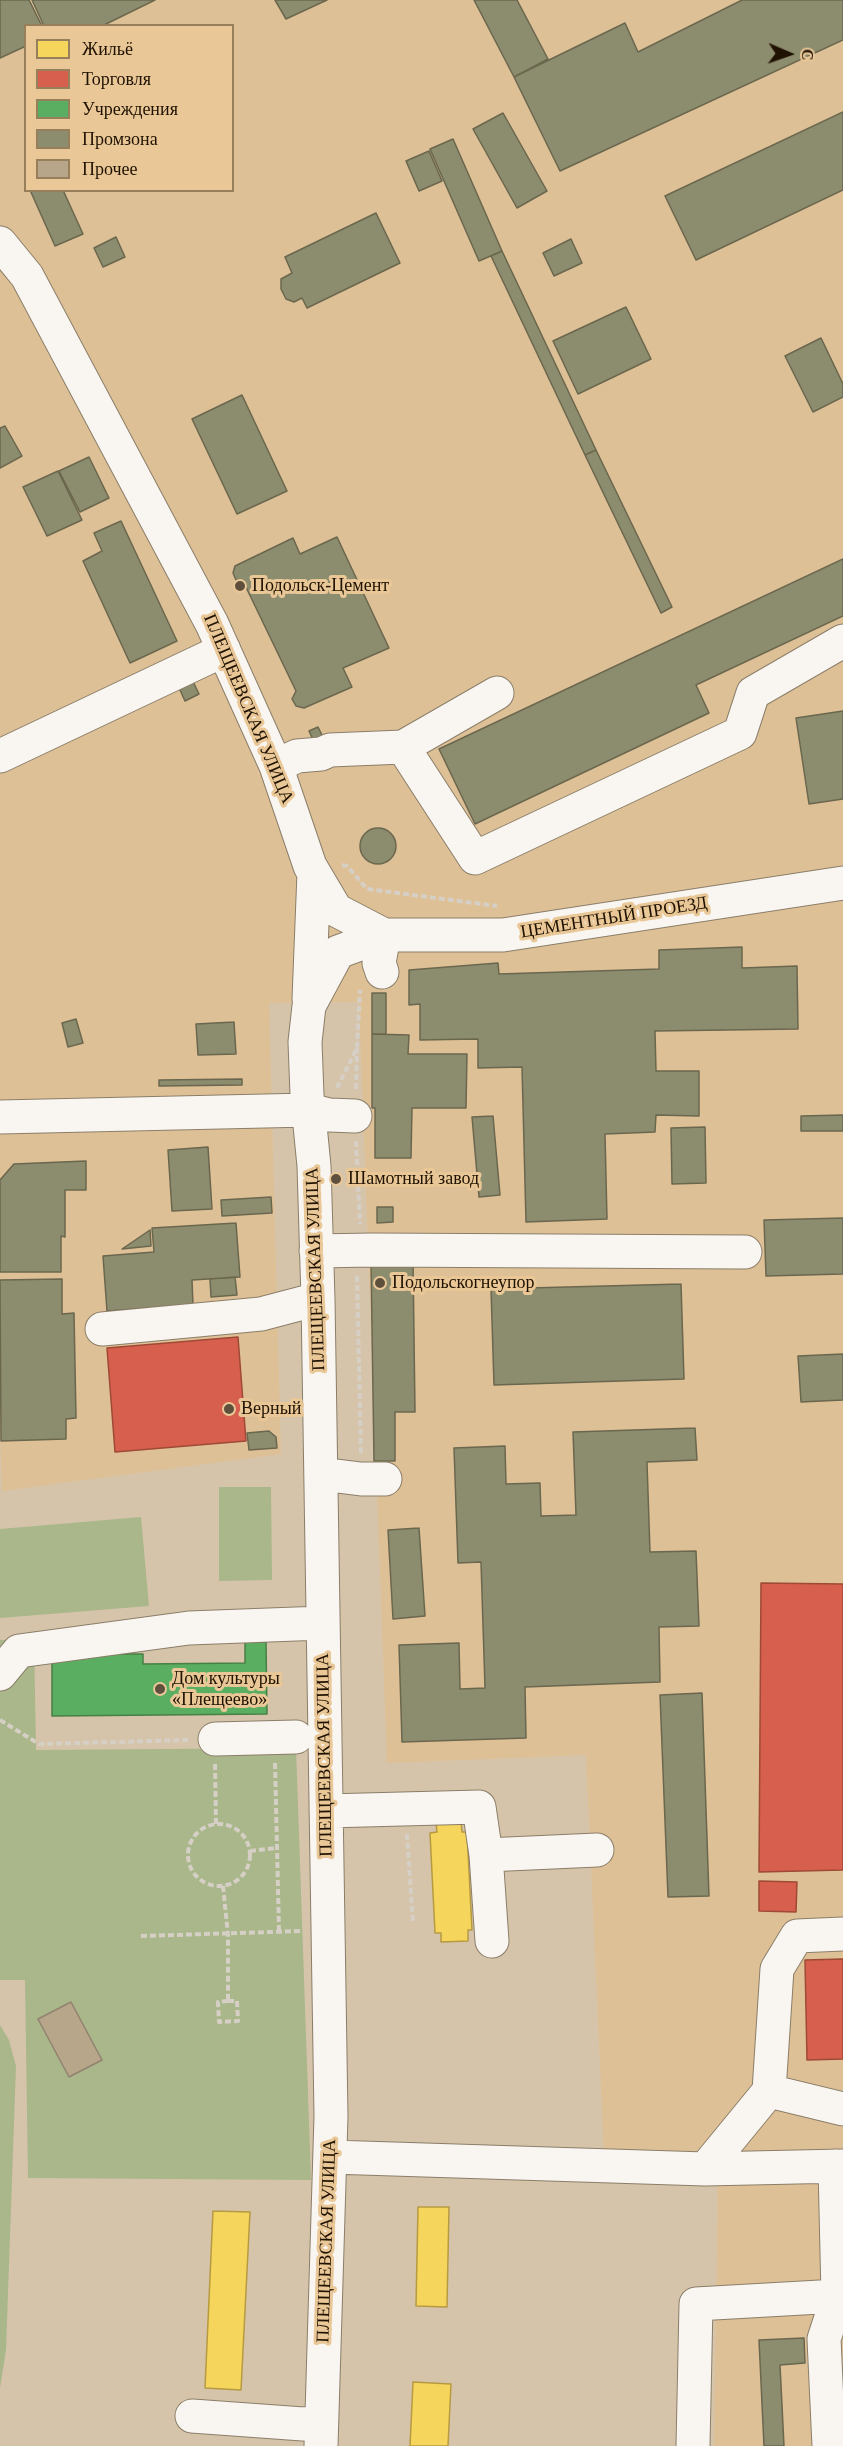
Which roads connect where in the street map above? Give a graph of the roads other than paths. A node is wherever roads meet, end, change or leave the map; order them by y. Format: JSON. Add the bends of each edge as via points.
{"nodes":[{"id":1,"x":0,"y":216,"type":"edge"},
{"id":2,"x":0,"y":243,"type":"edge"},
{"id":3,"x":27,"y":276,"type":"junction"},
{"id":4,"x":843,"y":641,"type":"edge"},
{"id":5,"x":224,"y":650,"type":"junction"},
{"id":6,"x":497,"y":693,"type":"dead end"},
{"id":7,"x":403,"y":747,"type":"junction"},
{"id":8,"x":0,"y":756,"type":"edge"},
{"id":9,"x":276,"y":766,"type":"junction"},
{"id":10,"x":314,"y":873,"type":"junction"},
{"id":11,"x":843,"y":883,"type":"edge"},
{"id":12,"x":381,"y":957,"type":"junction"},
{"id":13,"x":309,"y":1006,"type":"junction"},
{"id":14,"x":331,"y":1114,"type":"junction"},
{"id":15,"x":0,"y":1117,"type":"edge"},
{"id":16,"x":316,"y":1251,"type":"junction"},
{"id":17,"x":745,"y":1252,"type":"dead end"},
{"id":18,"x":318,"y":1299,"type":"junction"},
{"id":19,"x":102,"y":1329,"type":"dead end"},
{"id":20,"x":321,"y":1474,"type":"junction"},
{"id":21,"x":373,"y":1479,"type":"road end"},
{"id":22,"x":323,"y":1623,"type":"junction"},
{"id":23,"x":0,"y":1674,"type":"edge"},
{"id":24,"x":285,"y":1738,"type":"road end"},
{"id":25,"x":215,"y":1739,"type":"road end"},
{"id":26,"x":326,"y":1811,"type":"junction"},
{"id":27,"x":597,"y":1850,"type":"dead end"},
{"id":28,"x":486,"y":1855,"type":"junction"},
{"id":29,"x":843,"y":1934,"type":"edge"},
{"id":30,"x":492,"y":1941,"type":"dead end"},
{"id":31,"x":769,"y":2091,"type":"junction"},
{"id":32,"x":843,"y":2109,"type":"edge"},
{"id":33,"x":331,"y":2157,"type":"junction"},
{"id":34,"x":839,"y":2166,"type":"edge"},
{"id":35,"x":705,"y":2169,"type":"junction"},
{"id":36,"x":841,"y":2297,"type":"edge"},
{"id":37,"x":192,"y":2416,"type":"dead end"},
{"id":38,"x":321,"y":2434,"type":"edge"},
{"id":39,"x":693,"y":2446,"type":"edge"},
{"id":40,"x":829,"y":2446,"type":"edge"}],
"edges":[{"from":1,"to":3,"type":"street"},
{"from":2,"to":3,"type":"street","name":"ПЛЕЩЕЕВСКАЯ УЛИЦА"},
{"from":3,"to":5,"type":"street","name":"ПЛЕЩЕЕВСКАЯ УЛИЦА"},
{"from":4,"to":7,"type":"street","via":[[753,693],[740,733],[475,858]]},
{"from":5,"to":8,"type":"street"},
{"from":5,"to":9,"type":"street","name":"ПЛЕЩЕЕВСКАЯ УЛИЦА"},
{"from":6,"to":7,"type":"street"},
{"from":7,"to":9,"type":"street","via":[[330,750],[297,756]]},
{"from":9,"to":10,"type":"street","name":"ПЛЕЩЕЕВСКАЯ УЛИЦА"},
{"from":10,"to":12,"type":"street","name":"ПЛЕЩЕЕВСКАЯ УЛИЦА","via":[[336,910]]},
{"from":10,"to":13,"type":"street"},
{"from":11,"to":12,"type":"street","name":"ЦЕМЕНТНЫЙ ПРОЕЗД","via":[[799,903],[503,935]]},
{"from":12,"to":13,"type":"street","name":"ПЛЕЩЕЕВСКАЯ УЛИЦА","via":[[338,952]]},
{"from":13,"to":14,"type":"street","name":"ПЛЕЩЕЕВСКАЯ УЛИЦА","via":[[305,1042]]},
{"from":14,"to":15,"type":"street"},
{"from":14,"to":16,"type":"street","name":"ПЛЕЩЕЕВСКАЯ УЛИЦА","via":[[314,1167]]},
{"from":16,"to":17,"type":"street"},
{"from":16,"to":18,"type":"street","name":"ПЛЕЩЕЕВСКАЯ УЛИЦА"},
{"from":18,"to":19,"type":"street","via":[[261,1314]]},
{"from":18,"to":20,"type":"street","name":"ПЛЕЩЕЕВСКАЯ УЛИЦА"},
{"from":20,"to":21,"type":"street"},
{"from":20,"to":22,"type":"street","name":"ПЛЕЩЕЕВСКАЯ УЛИЦА"},
{"from":22,"to":23,"type":"street","via":[[189,1628],[19,1651]]},
{"from":22,"to":26,"type":"street","name":"ПЛЕЩЕЕВСКАЯ УЛИЦА"},
{"from":24,"to":25,"type":"street"},
{"from":26,"to":28,"type":"street","via":[[479,1807]]},
{"from":26,"to":33,"type":"street","name":"ПЛЕЩЕЕВСКАЯ УЛИЦА"},
{"from":27,"to":28,"type":"street"},
{"from":28,"to":30,"type":"street"},
{"from":29,"to":31,"type":"street","via":[[797,1936],[777,1969]]},
{"from":31,"to":32,"type":"street"},
{"from":31,"to":35,"type":"street"},
{"from":33,"to":35,"type":"street"},
{"from":33,"to":38,"type":"street","name":"ПЛЕЩЕЕВСКАЯ УЛИЦА"},
{"from":34,"to":35,"type":"street"},
{"from":34,"to":36,"type":"street"},
{"from":36,"to":39,"type":"street","via":[[696,2304]]},
{"from":36,"to":40,"type":"street","via":[[824,2339]]},
{"from":37,"to":38,"type":"street","via":[[303,2424]]}]}
